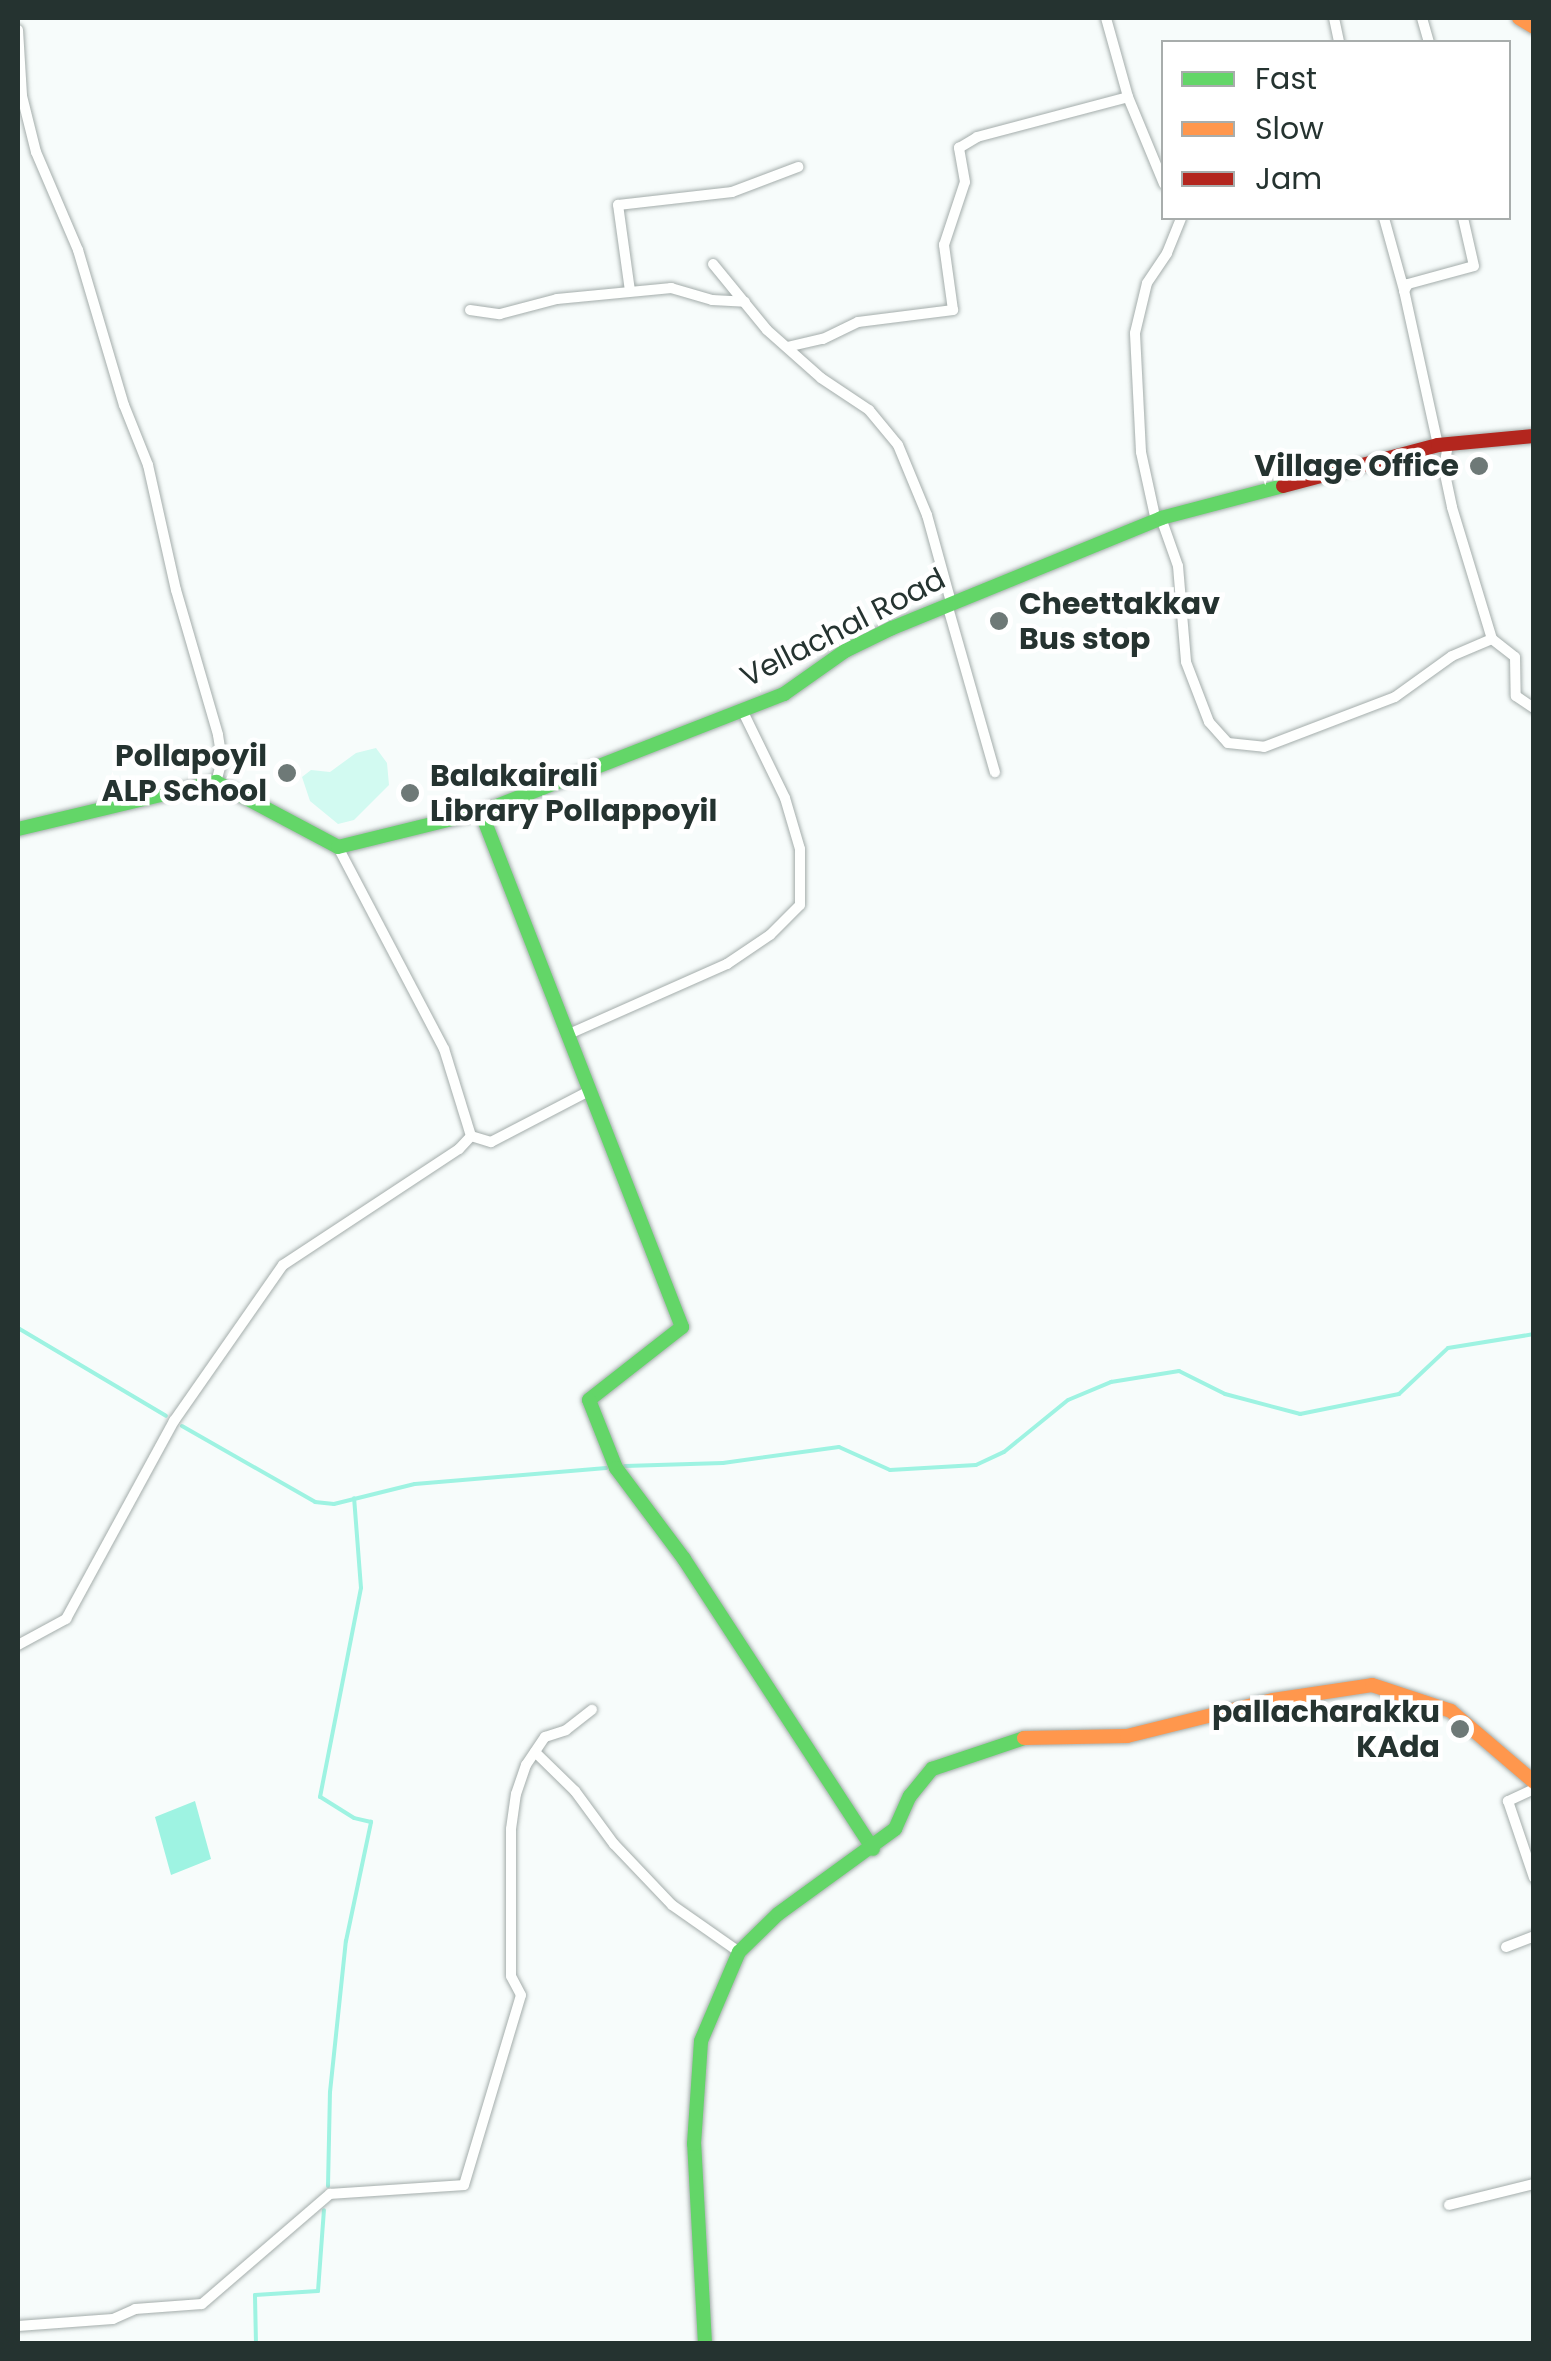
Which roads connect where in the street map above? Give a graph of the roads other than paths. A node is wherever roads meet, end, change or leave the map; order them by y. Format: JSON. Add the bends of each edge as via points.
{"nodes":[{"id":1,"x":1106,"y":18,"type":"edge"},
{"id":2,"x":1519,"y":18,"type":"edge"},
{"id":3,"x":1534,"y":27,"type":"edge"},
{"id":4,"x":18,"y":30,"type":"edge"},
{"id":5,"x":1128,"y":97,"type":"junction"},
{"id":6,"x":798,"y":167,"type":"dead end"},
{"id":7,"x":1161,"y":177,"type":"edge"},
{"id":8,"x":1174,"y":220,"type":"edge"},
{"id":9,"x":1180,"y":220,"type":"edge"},
{"id":10,"x":1385,"y":220,"type":"edge"},
{"id":11,"x":1463,"y":220,"type":"edge"},
{"id":12,"x":1176,"y":230,"type":"junction"},
{"id":13,"x":713,"y":264,"type":"dead end"},
{"id":14,"x":630,"y":291,"type":"junction"},
{"id":15,"x":1404,"y":291,"type":"junction"},
{"id":16,"x":745,"y":302,"type":"junction"},
{"id":17,"x":470,"y":310,"type":"dead end"},
{"id":18,"x":787,"y":347,"type":"junction"},
{"id":19,"x":1534,"y":436,"type":"edge"},
{"id":20,"x":1443,"y":444,"type":"junction"},
{"id":21,"x":1158,"y":519,"type":"junction"},
{"id":22,"x":949,"y":603,"type":"junction"},
{"id":23,"x":1492,"y":639,"type":"junction"},
{"id":24,"x":1534,"y":708,"type":"edge"},
{"id":25,"x":742,"y":710,"type":"junction"},
{"id":26,"x":995,"y":772,"type":"dead end"},
{"id":27,"x":216,"y":782,"type":"junction"},
{"id":28,"x":480,"y":812,"type":"junction"},
{"id":29,"x":18,"y":829,"type":"edge"},
{"id":30,"x":338,"y":847,"type":"junction"},
{"id":31,"x":569,"y":1034,"type":"junction"},
{"id":32,"x":591,"y":1090,"type":"junction"},
{"id":33,"x":471,"y":1136,"type":"junction"},
{"id":34,"x":18,"y":1644,"type":"edge"},
{"id":35,"x":592,"y":1710,"type":"dead end"},
{"id":36,"x":535,"y":1752,"type":"junction"},
{"id":37,"x":1534,"y":1785,"type":"edge"},
{"id":38,"x":873,"y":1849,"type":"junction"},
{"id":39,"x":1534,"y":1878,"type":"edge"},
{"id":40,"x":1534,"y":1936,"type":"edge"},
{"id":41,"x":1506,"y":1946,"type":"dead end"},
{"id":42,"x":739,"y":1952,"type":"junction"},
{"id":43,"x":1534,"y":2184,"type":"edge"},
{"id":44,"x":1449,"y":2206,"type":"dead end"},
{"id":45,"x":18,"y":2326,"type":"edge"},
{"id":46,"x":705,"y":2344,"type":"edge"}],
"edges":[{"from":1,"to":5,"type":"street"},
{"from":2,"to":3,"type":"street"},
{"from":4,"to":27,"type":"street","via":[[22,96],[36,152],[78,250],[148,465],[218,735],[222,760]]},
{"from":5,"to":7,"type":"street"},
{"from":5,"to":18,"type":"street","via":[[959,148],[964,182],[944,245],[953,310],[858,322],[822,340]]},
{"from":6,"to":14,"type":"street","via":[[732,192],[618,205]]},
{"from":8,"to":12,"type":"street"},
{"from":9,"to":12,"type":"street"},
{"from":10,"to":15,"type":"street"},
{"from":11,"to":15,"type":"street","via":[[1474,266],[1408,284]]},
{"from":12,"to":21,"type":"street","via":[[1147,283],[1135,334],[1141,452]]},
{"from":13,"to":16,"type":"street"},
{"from":14,"to":16,"type":"street","via":[[671,288]]},
{"from":14,"to":17,"type":"street","via":[[556,299],[500,314]]},
{"from":15,"to":20,"type":"street"},
{"from":16,"to":18,"type":"street"},
{"from":18,"to":22,"type":"street","via":[[869,410],[898,444],[927,515]]},
{"from":19,"to":20,"type":"street","name":"Vellachal Road"},
{"from":20,"to":21,"type":"street","name":"Vellachal Road"},
{"from":20,"to":23,"type":"street","via":[[1452,507]]},
{"from":21,"to":22,"type":"street","name":"Vellachal Road"},
{"from":21,"to":23,"type":"street","via":[[1178,566],[1186,662],[1210,722],[1228,743],[1264,747],[1296,738],[1396,698],[1452,656]]},
{"from":22,"to":25,"type":"street","name":"Vellachal Road","via":[[845,651],[784,694]]},
{"from":22,"to":26,"type":"street"},
{"from":23,"to":24,"type":"street","via":[[1514,657],[1516,696]]},
{"from":25,"to":28,"type":"street","name":"Vellachal Road"},
{"from":25,"to":31,"type":"street","via":[[785,798],[800,849],[800,906],[727,964]]},
{"from":27,"to":29,"type":"street"},
{"from":27,"to":30,"type":"street"},
{"from":28,"to":30,"type":"street","name":"Vellachal Road"},
{"from":28,"to":31,"type":"street"},
{"from":30,"to":33,"type":"street","via":[[444,1049]]},
{"from":31,"to":32,"type":"street"},
{"from":32,"to":33,"type":"street","via":[[491,1142]]},
{"from":32,"to":38,"type":"street","via":[[682,1327],[589,1400],[616,1468]]},
{"from":33,"to":34,"type":"street","via":[[283,1264],[174,1420],[66,1619]]},
{"from":35,"to":36,"type":"street","via":[[545,1736]]},
{"from":36,"to":42,"type":"street","via":[[672,1905]]},
{"from":36,"to":45,"type":"street","via":[[516,1794],[511,1828],[512,1976],[521,1995],[464,2186],[330,2194],[202,2304]]},
{"from":37,"to":38,"type":"street","via":[[1450,1710],[1372,1685],[1273,1700],[1127,1736],[1022,1738],[970,1754],[932,1768],[895,1830]]},
{"from":37,"to":39,"type":"street","via":[[1508,1801]]},
{"from":38,"to":42,"type":"street","via":[[778,1914]]},
{"from":40,"to":41,"type":"street"},
{"from":42,"to":46,"type":"street","via":[[701,2041],[694,2144]]},
{"from":43,"to":44,"type":"street"}]}
